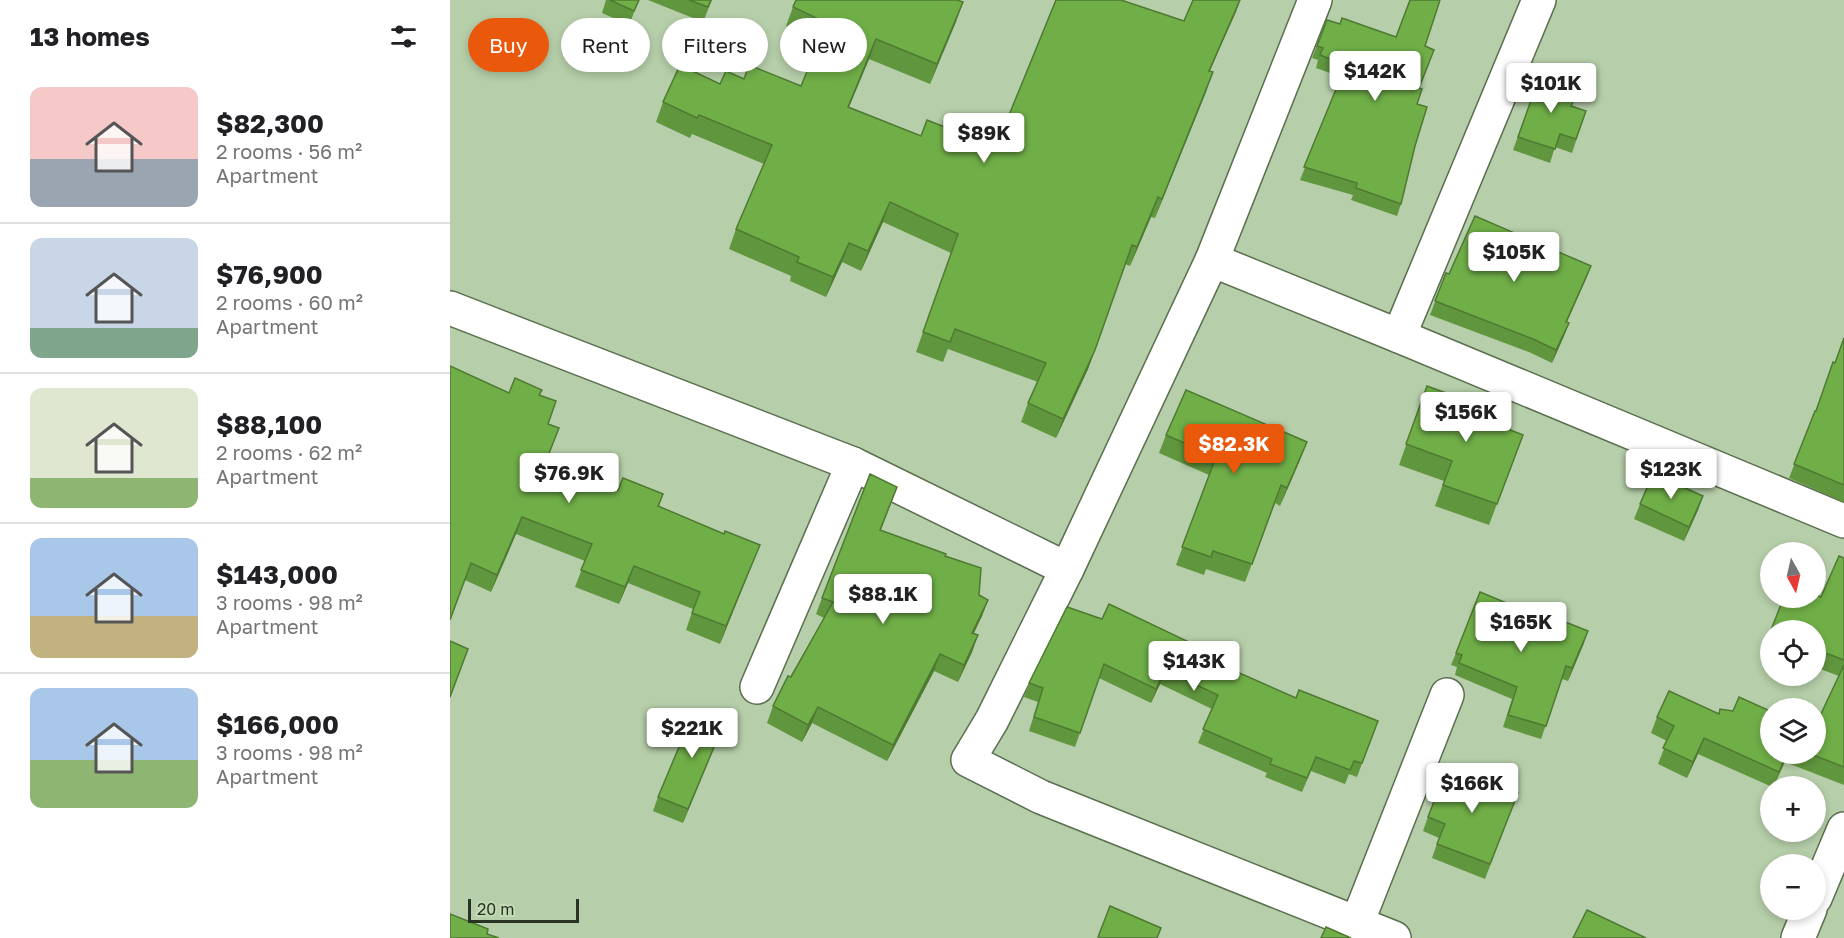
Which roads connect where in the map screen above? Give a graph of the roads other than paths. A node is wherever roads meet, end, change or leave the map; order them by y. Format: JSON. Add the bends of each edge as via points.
{"nodes":[{"id":1,"x":1315,"y":0,"type":"edge"},
{"id":2,"x":1539,"y":0,"type":"edge"},
{"id":3,"x":1212,"y":260,"type":"junction"},
{"id":4,"x":450,"y":308,"type":"edge"},
{"id":5,"x":1399,"y":336,"type":"junction"},
{"id":6,"x":853,"y":464,"type":"junction"},
{"id":7,"x":1844,"y":521,"type":"edge"},
{"id":8,"x":1066,"y":569,"type":"junction"},
{"id":9,"x":757,"y":687,"type":"dead end"},
{"id":10,"x":1447,"y":695,"type":"dead end"},
{"id":11,"x":1844,"y":829,"type":"edge"},
{"id":12,"x":1826,"y":872,"type":"edge"},
{"id":13,"x":1805,"y":920,"type":"edge"},
{"id":14,"x":1357,"y":923,"type":"junction"},
{"id":15,"x":1394,"y":938,"type":"edge"},
{"id":16,"x":1798,"y":938,"type":"edge"}],
"edges":[{"from":1,"to":3,"type":"street"},
{"from":2,"to":5,"type":"street"},
{"from":3,"to":5,"type":"street"},
{"from":3,"to":8,"type":"street"},
{"from":4,"to":6,"type":"street"},
{"from":5,"to":7,"type":"street"},
{"from":6,"to":8,"type":"street"},
{"from":6,"to":9,"type":"street"},
{"from":8,"to":14,"type":"street","via":[[992,720],[968,760],[1041,796]]},
{"from":10,"to":14,"type":"street"},
{"from":11,"to":12,"type":"street"},
{"from":13,"to":16,"type":"street"},
{"from":14,"to":15,"type":"street"}]}
